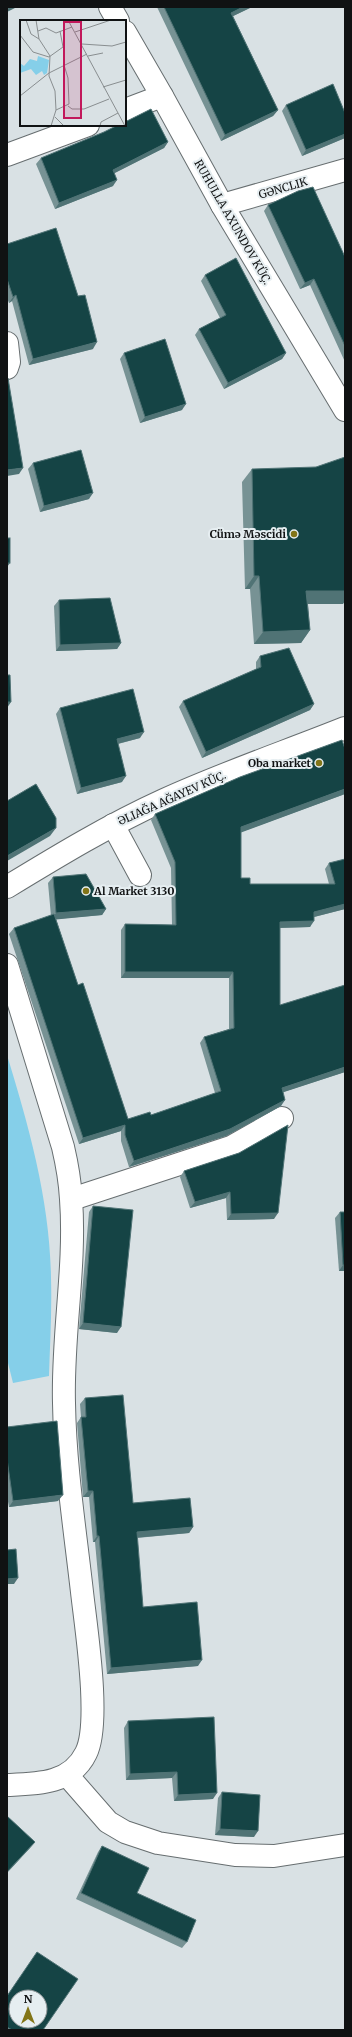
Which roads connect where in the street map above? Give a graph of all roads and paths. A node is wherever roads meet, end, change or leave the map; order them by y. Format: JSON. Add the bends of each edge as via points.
{"nodes":[{"id":1,"x":110,"y":7,"type":"edge"},
{"id":2,"x":117,"y":20,"type":"edge"},
{"id":3,"x":126,"y":34,"type":"edge"},
{"id":4,"x":162,"y":96,"type":"junction"},
{"id":5,"x":126,"y":110,"type":"edge"},
{"id":6,"x":85,"y":126,"type":"edge"},
{"id":7,"x":7,"y":155,"type":"edge"},
{"id":8,"x":345,"y":170,"type":"edge"},
{"id":9,"x":222,"y":205,"type":"junction"},
{"id":10,"x":7,"y":343,"type":"edge"},
{"id":11,"x":7,"y":368,"type":"edge"},
{"id":12,"x":345,"y":410,"type":"edge"},
{"id":13,"x":345,"y":728,"type":"edge"},
{"id":14,"x":113,"y":825,"type":"junction"},
{"id":15,"x":140,"y":875,"type":"dead end"},
{"id":16,"x":7,"y":886,"type":"edge"},
{"id":17,"x":7,"y":965,"type":"edge"},
{"id":18,"x":282,"y":1118,"type":"dead end"},
{"id":19,"x":72,"y":1200,"type":"junction"},
{"id":20,"x":67,"y":1775,"type":"junction"},
{"id":21,"x":7,"y":1785,"type":"edge"},
{"id":22,"x":345,"y":1845,"type":"edge"}],
"edges":[{"from":1,"to":2,"type":"street"},
{"from":3,"to":4,"type":"street","name":"RUHULLA AXUNDOV KÜÇ."},
{"from":4,"to":5,"type":"street"},
{"from":4,"to":9,"type":"street","name":"RUHULLA AXUNDOV KÜÇ."},
{"from":6,"to":7,"type":"street"},
{"from":8,"to":9,"type":"street","name":"GƏNCLIK"},
{"from":9,"to":12,"type":"street","name":"RUHULLA AXUNDOV KÜÇ."},
{"from":10,"to":11,"type":"street"},
{"from":13,"to":14,"type":"street","name":"ƏLIAĞA AĞAYEV KÜÇ.","via":[[229,772]]},
{"from":14,"to":15,"type":"street"},
{"from":14,"to":16,"type":"street","name":"ƏLIAĞA AĞAYEV KÜÇ."},
{"from":17,"to":19,"type":"street","via":[[63,1147]]},
{"from":18,"to":19,"type":"street","via":[[231,1147]]},
{"from":19,"to":20,"type":"street","via":[[64,1403],[65,1438],[90,1666],[92,1709],[91,1736],[87,1752],[76,1769]]},
{"from":20,"to":21,"type":"street","via":[[47,1781]]},
{"from":20,"to":22,"type":"street","via":[[108,1822],[125,1832],[158,1843],[235,1855],[274,1856]]}]}
